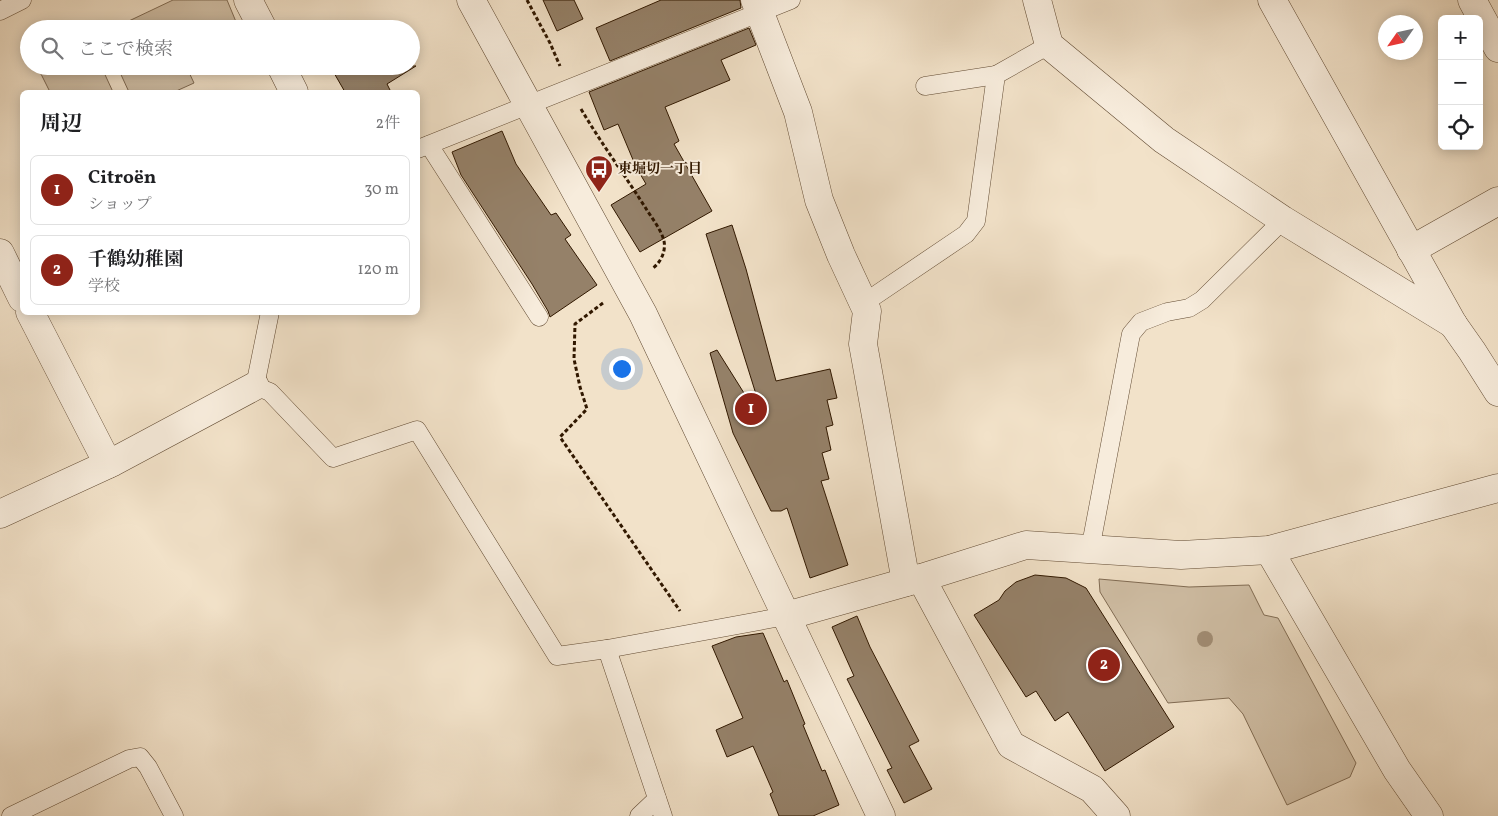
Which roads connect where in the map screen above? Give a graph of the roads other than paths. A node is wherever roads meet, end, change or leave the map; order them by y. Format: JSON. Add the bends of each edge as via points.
{"nodes":[{"id":1,"x":22,"y":0,"type":"edge"},
{"id":2,"x":248,"y":0,"type":"edge"},
{"id":3,"x":791,"y":0,"type":"edge"},
{"id":4,"x":1037,"y":0,"type":"edge"},
{"id":5,"x":1272,"y":0,"type":"edge"},
{"id":6,"x":1472,"y":0,"type":"edge"},
{"id":7,"x":478,"y":2,"type":"edge"},
{"id":8,"x":758,"y":7,"type":"edge"},
{"id":9,"x":0,"y":11,"type":"edge"},
{"id":10,"x":258,"y":20,"type":"edge"},
{"id":11,"x":1049,"y":45,"type":"junction"},
{"id":12,"x":1498,"y":48,"type":"edge"},
{"id":13,"x":286,"y":75,"type":"edge"},
{"id":14,"x":996,"y":75,"type":"junction"},
{"id":15,"x":925,"y":86,"type":"dead end"},
{"id":16,"x":293,"y":90,"type":"edge"},
{"id":17,"x":529,"y":104,"type":"junction"},
{"id":18,"x":423,"y":147,"type":"edge"},
{"id":19,"x":1498,"y":201,"type":"edge"},
{"id":20,"x":1283,"y":220,"type":"junction"},
{"id":21,"x":1411,"y":250,"type":"junction"},
{"id":22,"x":0,"y":253,"type":"edge"},
{"id":23,"x":15,"y":286,"type":"edge"},
{"id":24,"x":864,"y":303,"type":"junction"},
{"id":25,"x":32,"y":315,"type":"edge"},
{"id":26,"x":269,"y":315,"type":"edge"},
{"id":27,"x":539,"y":317,"type":"dead end"},
{"id":28,"x":1453,"y":324,"type":"junction"},
{"id":29,"x":255,"y":386,"type":"junction"},
{"id":30,"x":1498,"y":392,"type":"edge"},
{"id":31,"x":108,"y":464,"type":"junction"},
{"id":32,"x":1498,"y":488,"type":"edge"},
{"id":33,"x":0,"y":514,"type":"edge"},
{"id":34,"x":1090,"y":550,"type":"junction"},
{"id":35,"x":1269,"y":550,"type":"junction"},
{"id":36,"x":913,"y":580,"type":"junction"},
{"id":37,"x":786,"y":616,"type":"junction"},
{"id":38,"x":607,"y":649,"type":"junction"},
{"id":39,"x":657,"y":799,"type":"junction"},
{"id":40,"x":11,"y":816,"type":"edge"},
{"id":41,"x":174,"y":816,"type":"edge"},
{"id":42,"x":639,"y":816,"type":"edge"},
{"id":43,"x":664,"y":816,"type":"edge"},
{"id":44,"x":881,"y":816,"type":"edge"},
{"id":45,"x":1116,"y":816,"type":"edge"},
{"id":46,"x":1429,"y":816,"type":"edge"}],
"edges":[{"from":1,"to":9,"type":"lane"},
{"from":2,"to":10,"type":"street"},
{"from":3,"to":8,"type":"lane"},
{"from":4,"to":11,"type":"street"},
{"from":5,"to":21,"type":"street"},
{"from":6,"to":12,"type":"street"},
{"from":7,"to":17,"type":"street"},
{"from":8,"to":17,"type":"lane"},
{"from":8,"to":24,"type":"street","via":[[798,112],[819,200]]},
{"from":11,"to":14,"type":"lane"},
{"from":11,"to":20,"type":"street","via":[[1164,140]]},
{"from":13,"to":16,"type":"street"},
{"from":14,"to":15,"type":"lane"},
{"from":14,"to":24,"type":"lane","via":[[976,221],[966,234]]},
{"from":17,"to":18,"type":"lane"},
{"from":17,"to":37,"type":"street","via":[[647,322]]},
{"from":18,"to":27,"type":"lane"},
{"from":19,"to":21,"type":"street"},
{"from":20,"to":28,"type":"street"},
{"from":20,"to":34,"type":"lane","via":[[1202,300],[1189,308],[1141,322],[1131,334]]},
{"from":21,"to":28,"type":"street"},
{"from":22,"to":23,"type":"street"},
{"from":24,"to":36,"type":"street","via":[[867,312],[863,344]]},
{"from":25,"to":31,"type":"street"},
{"from":26,"to":29,"type":"lane"},
{"from":28,"to":30,"type":"street"},
{"from":29,"to":31,"type":"street"},
{"from":29,"to":38,"type":"lane","via":[[270,392],[333,458],[417,430],[557,656]]},
{"from":31,"to":33,"type":"street"},
{"from":32,"to":35,"type":"street"},
{"from":34,"to":35,"type":"street","via":[[1181,555]]},
{"from":34,"to":36,"type":"street","via":[[1026,545]]},
{"from":35,"to":46,"type":"street","via":[[1397,770]]},
{"from":36,"to":37,"type":"street"},
{"from":36,"to":45,"type":"street","via":[[1011,745],[1092,790]]},
{"from":37,"to":38,"type":"lane"},
{"from":37,"to":44,"type":"street"},
{"from":38,"to":39,"type":"lane"},
{"from":39,"to":42,"type":"lane"},
{"from":39,"to":43,"type":"lane"},
{"from":40,"to":41,"type":"lane","via":[[129,758],[140,757]]}]}
